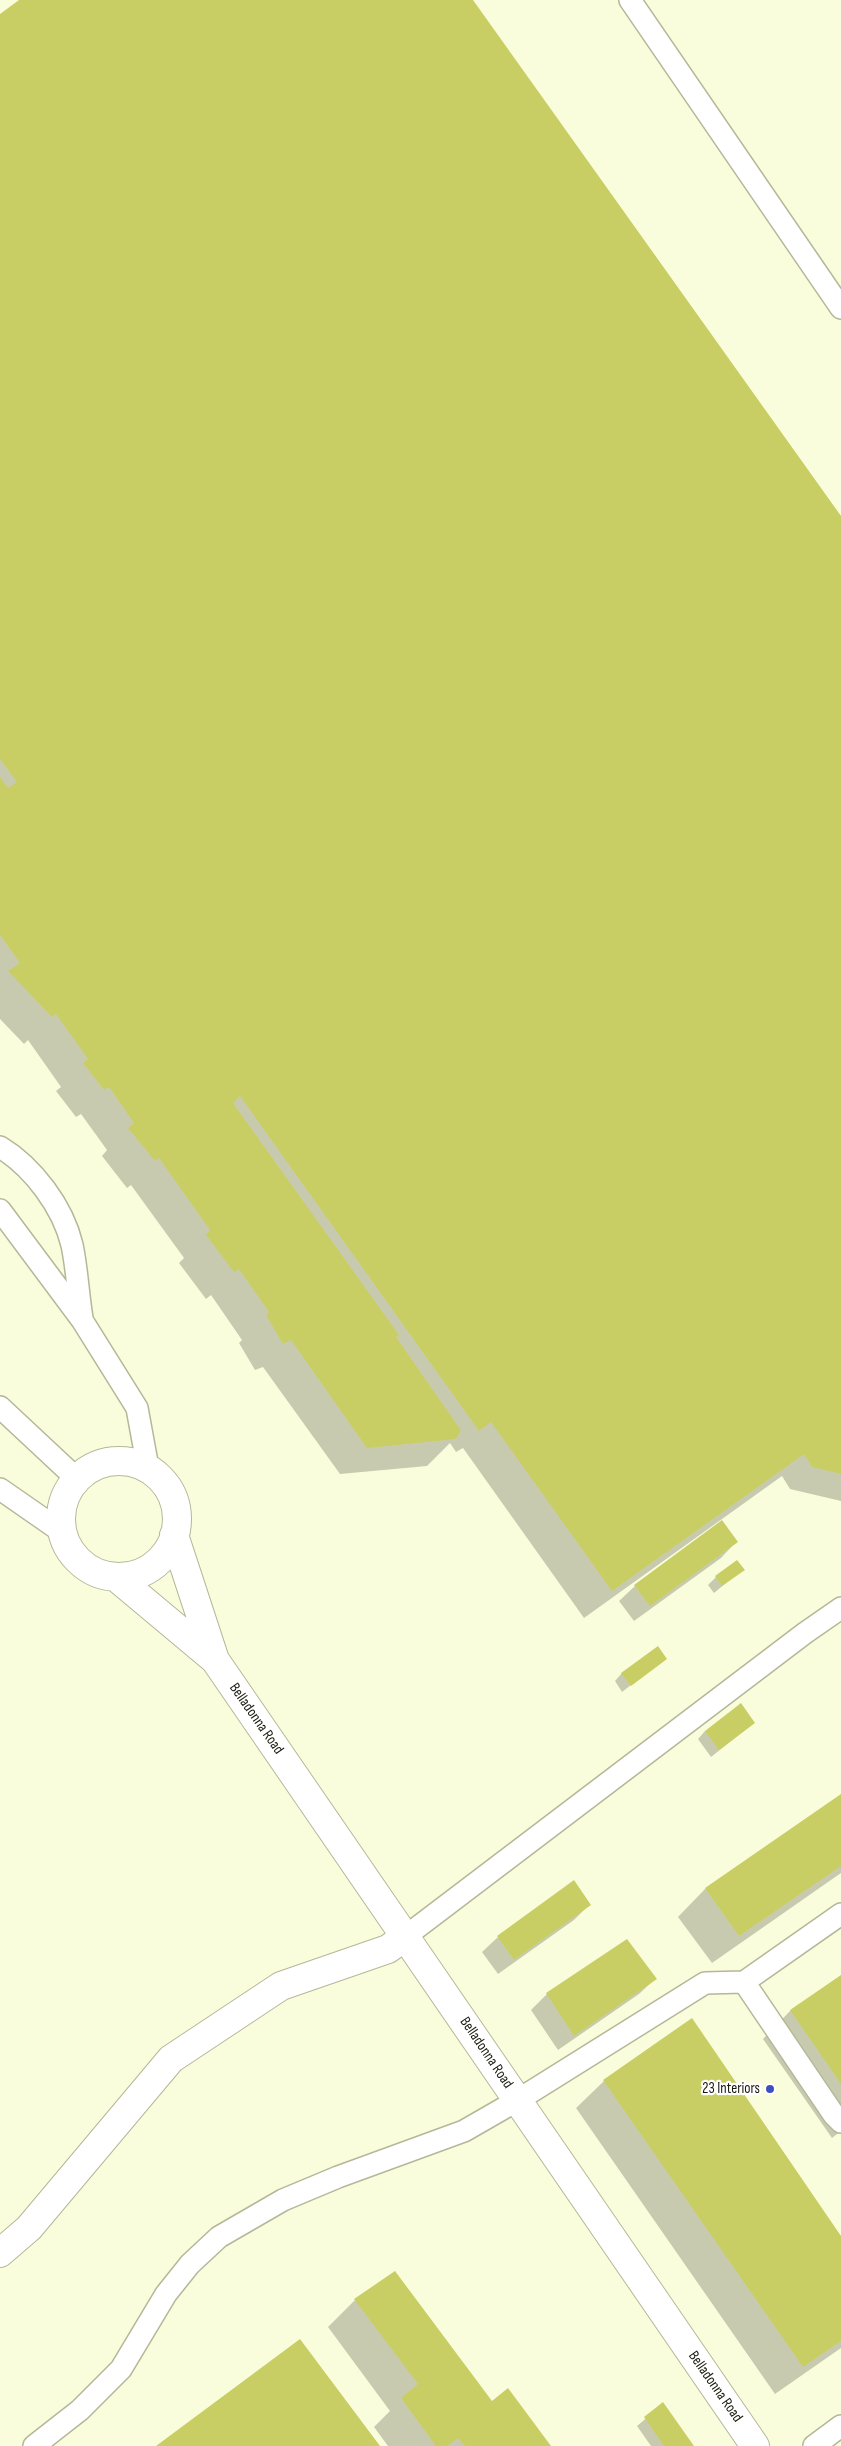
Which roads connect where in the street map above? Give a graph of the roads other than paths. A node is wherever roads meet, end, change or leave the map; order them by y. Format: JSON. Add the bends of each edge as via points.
{"nodes":[{"id":1,"x":630,"y":0,"type":"edge"},
{"id":2,"x":841,"y":308,"type":"edge"},
{"id":3,"x":0,"y":1147,"type":"edge"},
{"id":4,"x":0,"y":1210,"type":"edge"},
{"id":5,"x":82,"y":1320,"type":"junction"},
{"id":6,"x":0,"y":1407,"type":"edge"},
{"id":7,"x":148,"y":1468,"type":"junction"},
{"id":8,"x":77,"y":1479,"type":"junction"},
{"id":9,"x":0,"y":1489,"type":"edge"},
{"id":10,"x":62,"y":1532,"type":"junction"},
{"id":11,"x":174,"y":1535,"type":"junction"},
{"id":12,"x":117,"y":1578,"type":"junction"},
{"id":13,"x":841,"y":1608,"type":"edge"},
{"id":14,"x":215,"y":1660,"type":"junction"},
{"id":15,"x":841,"y":1914,"type":"edge"},
{"id":16,"x":406,"y":1936,"type":"junction"},
{"id":17,"x":744,"y":1982,"type":"junction"},
{"id":18,"x":518,"y":2100,"type":"junction"},
{"id":19,"x":841,"y":2122,"type":"edge"},
{"id":20,"x":0,"y":2253,"type":"edge"},
{"id":21,"x":841,"y":2426,"type":"edge"},
{"id":22,"x":34,"y":2446,"type":"edge"},
{"id":23,"x":756,"y":2446,"type":"edge"},
{"id":24,"x":814,"y":2446,"type":"edge"}],
"edges":[{"from":1,"to":2,"type":"lane"},
{"from":3,"to":5,"type":"lane","via":[[23,1164],[58,1210],[71,1243]]},
{"from":4,"to":5,"type":"lane"},
{"from":5,"to":7,"type":"lane","via":[[137,1408]]},
{"from":6,"to":8,"type":"lane"},
{"from":7,"to":8,"type":"street","name":"Belladonna Road","via":[[130,1462],[111,1462],[93,1467]]},
{"from":7,"to":11,"type":"street","name":"Belladonna Road","via":[[163,1481],[173,1497],[177,1516]]},
{"from":8,"to":10,"type":"street","name":"Belladonna Road","via":[[66,1495],[61,1513]]},
{"from":9,"to":10,"type":"lane"},
{"from":10,"to":12,"type":"street","name":"Belladonna Road","via":[[69,1550],[82,1564],[98,1574]]},
{"from":11,"to":12,"type":"street","name":"Belladonna Road","via":[[167,1553],[153,1566],[136,1575]]},
{"from":11,"to":14,"type":"street","name":"Belladonna Road"},
{"from":12,"to":14,"type":"street","name":"Belladonna Road"},
{"from":13,"to":16,"type":"lane","via":[[797,1638]]},
{"from":14,"to":16,"type":"street","name":"Belladonna Road"},
{"from":15,"to":17,"type":"lane"},
{"from":16,"to":18,"type":"street","name":"Belladonna Road"},
{"from":16,"to":20,"type":"street","via":[[388,1949],[281,1986],[171,2059],[30,2228]]},
{"from":17,"to":18,"type":"lane","via":[[705,1983]]},
{"from":17,"to":19,"type":"lane"},
{"from":18,"to":22,"type":"lane","via":[[464,2131],[282,2200],[219,2238],[190,2264],[166,2294],[121,2369],[80,2410]]},
{"from":18,"to":23,"type":"street","name":"Belladonna Road"},
{"from":21,"to":24,"type":"lane"}]}
